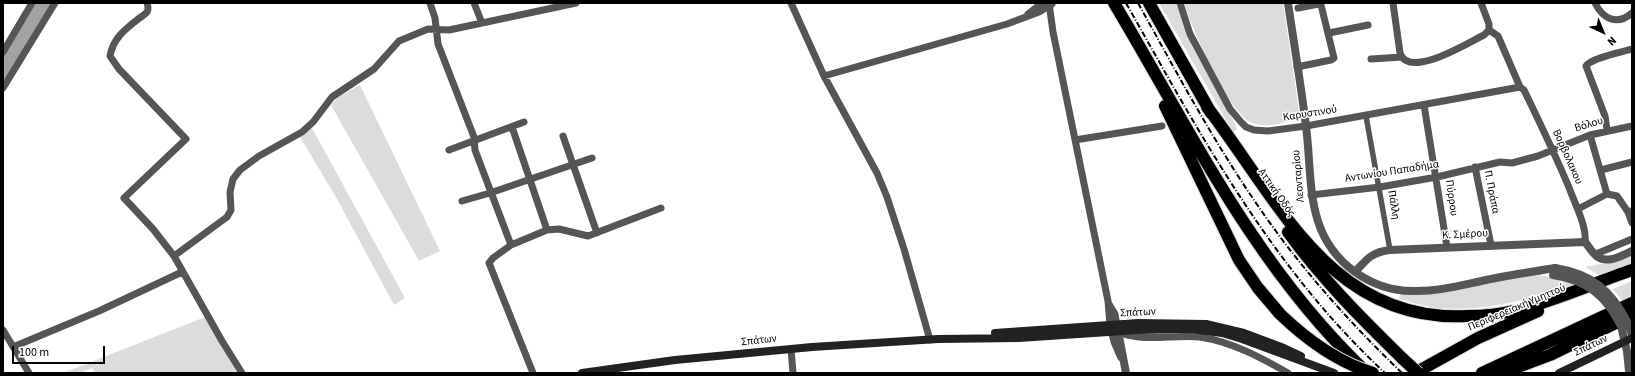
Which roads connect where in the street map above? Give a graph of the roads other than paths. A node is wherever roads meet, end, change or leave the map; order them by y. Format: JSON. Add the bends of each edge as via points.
{"nodes":[{"id":1,"x":32,"y":3,"type":"edge"},
{"id":2,"x":55,"y":3,"type":"edge"},
{"id":3,"x":147,"y":3,"type":"edge"},
{"id":4,"x":430,"y":3,"type":"edge"},
{"id":5,"x":474,"y":3,"type":"edge"},
{"id":6,"x":576,"y":3,"type":"edge"},
{"id":7,"x":791,"y":3,"type":"edge"},
{"id":8,"x":1114,"y":3,"type":"edge"},
{"id":9,"x":1149,"y":3,"type":"edge"},
{"id":10,"x":1180,"y":3,"type":"edge"},
{"id":11,"x":1288,"y":3,"type":"edge"},
{"id":12,"x":1393,"y":3,"type":"edge"},
{"id":13,"x":1481,"y":3,"type":"edge"},
{"id":14,"x":1595,"y":3,"type":"edge"},
{"id":15,"x":1049,"y":4,"type":"edge"},
{"id":16,"x":1298,"y":8,"type":"dead end"},
{"id":17,"x":1632,"y":13,"type":"edge"},
{"id":18,"x":482,"y":23,"type":"junction"},
{"id":19,"x":1368,"y":25,"type":"dead end"},
{"id":20,"x":438,"y":30,"type":"junction"},
{"id":21,"x":1489,"y":30,"type":"junction"},
{"id":22,"x":1329,"y":33,"type":"junction"},
{"id":23,"x":1632,"y":49,"type":"edge"},
{"id":24,"x":3,"y":52,"type":"edge"},
{"id":25,"x":1402,"y":57,"type":"junction"},
{"id":26,"x":1370,"y":59,"type":"dead end"},
{"id":27,"x":1297,"y":67,"type":"junction"},
{"id":28,"x":824,"y":76,"type":"junction"},
{"id":29,"x":1519,"y":87,"type":"junction"},
{"id":30,"x":3,"y":88,"type":"edge"},
{"id":31,"x":1424,"y":105,"type":"junction"},
{"id":32,"x":1207,"y":107,"type":"junction"},
{"id":33,"x":1366,"y":116,"type":"junction"},
{"id":34,"x":524,"y":122,"type":"dead end"},
{"id":35,"x":1162,"y":126,"type":"dead end"},
{"id":36,"x":1306,"y":126,"type":"junction"},
{"id":37,"x":1632,"y":126,"type":"edge"},
{"id":38,"x":512,"y":127,"type":"junction"},
{"id":39,"x":1608,"y":130,"type":"junction"},
{"id":40,"x":1590,"y":135,"type":"junction"},
{"id":41,"x":564,"y":136,"type":"dead end"},
{"id":42,"x":1075,"y":140,"type":"junction"},
{"id":43,"x":474,"y":141,"type":"junction"},
{"id":44,"x":449,"y":150,"type":"dead end"},
{"id":45,"x":1553,"y":150,"type":"junction"},
{"id":46,"x":592,"y":158,"type":"dead end"},
{"id":47,"x":1632,"y":162,"type":"edge"},
{"id":48,"x":572,"y":164,"type":"junction"},
{"id":49,"x":1475,"y":168,"type":"junction"},
{"id":50,"x":1601,"y":170,"type":"junction"},
{"id":51,"x":1436,"y":177,"type":"junction"},
{"id":52,"x":529,"y":178,"type":"junction"},
{"id":53,"x":1380,"y":187,"type":"junction"},
{"id":54,"x":490,"y":193,"type":"junction"},
{"id":55,"x":1311,"y":194,"type":"junction"},
{"id":56,"x":1607,"y":194,"type":"junction"},
{"id":57,"x":462,"y":201,"type":"dead end"},
{"id":58,"x":661,"y":208,"type":"dead end"},
{"id":59,"x":1578,"y":209,"type":"junction"},
{"id":60,"x":1630,"y":211,"type":"edge"},
{"id":61,"x":1632,"y":223,"type":"edge"},
{"id":62,"x":547,"y":230,"type":"junction"},
{"id":63,"x":597,"y":233,"type":"junction"},
{"id":64,"x":1632,"y":239,"type":"edge"},
{"id":65,"x":1585,"y":242,"type":"junction"},
{"id":66,"x":511,"y":245,"type":"junction"},
{"id":67,"x":1491,"y":245,"type":"junction"},
{"id":68,"x":1446,"y":247,"type":"junction"},
{"id":69,"x":1390,"y":250,"type":"junction"},
{"id":70,"x":1632,"y":251,"type":"edge"},
{"id":71,"x":1596,"y":254,"type":"junction"},
{"id":72,"x":174,"y":256,"type":"junction"},
{"id":73,"x":1632,"y":270,"type":"edge"},
{"id":74,"x":182,"y":272,"type":"junction"},
{"id":75,"x":1355,"y":272,"type":"junction"},
{"id":76,"x":1632,"y":273,"type":"edge"},
{"id":77,"x":1632,"y":303,"type":"edge"},
{"id":78,"x":1627,"y":321,"type":"edge"},
{"id":79,"x":1114,"y":328,"type":"junction"},
{"id":80,"x":3,"y":330,"type":"edge"},
{"id":81,"x":1630,"y":338,"type":"edge"},
{"id":82,"x":934,"y":339,"type":"junction"},
{"id":83,"x":13,"y":347,"type":"junction"},
{"id":84,"x":791,"y":349,"type":"junction"},
{"id":85,"x":1632,"y":357,"type":"edge"},
{"id":86,"x":1332,"y":372,"type":"edge"},
{"id":87,"x":1629,"y":372,"type":"edge"},
{"id":88,"x":29,"y":373,"type":"edge"},
{"id":89,"x":242,"y":373,"type":"edge"},
{"id":90,"x":533,"y":373,"type":"edge"},
{"id":91,"x":582,"y":373,"type":"edge"},
{"id":92,"x":793,"y":373,"type":"edge"},
{"id":93,"x":1126,"y":373,"type":"edge"},
{"id":94,"x":1288,"y":373,"type":"edge"},
{"id":95,"x":1367,"y":373,"type":"edge"},
{"id":96,"x":1373,"y":373,"type":"edge"},
{"id":97,"x":1416,"y":373,"type":"edge"},
{"id":98,"x":1482,"y":373,"type":"edge"},
{"id":99,"x":1502,"y":373,"type":"edge"},
{"id":100,"x":1559,"y":373,"type":"edge"}],
"edges":[{"from":1,"to":24,"type":"street"},
{"from":2,"to":30,"type":"street"},
{"from":3,"to":72,"type":"street","via":[[146,14],[116,39],[110,56],[186,138],[124,198]]},
{"from":4,"to":20,"type":"street"},
{"from":5,"to":18,"type":"street"},
{"from":6,"to":18,"type":"street"},
{"from":7,"to":28,"type":"street"},
{"from":8,"to":95,"type":"highway","via":[[1255,242],[1308,311]]},
{"from":8,"to":96,"type":"highway","bridge":true,"via":[[1239,260],[1258,288],[1280,314],[1317,345],[1351,365]]},
{"from":9,"to":32,"type":"highway","name":"Αττική Οδός"},
{"from":10,"to":36,"type":"street","name":"Καρυστινού","via":[[1190,34],[1230,109],[1246,127],[1259,131]]},
{"from":11,"to":27,"type":"street","name":"Λεονταρίου"},
{"from":12,"to":25,"type":"street"},
{"from":13,"to":21,"type":"street"},
{"from":14,"to":17,"type":"street","via":[[1610,20],[1622,19]]},
{"from":15,"to":28,"type":"street","via":[[1007,24]]},
{"from":15,"to":42,"type":"street","via":[[1052,32]]},
{"from":16,"to":22,"type":"street","via":[[1321,5]]},
{"from":18,"to":20,"type":"street"},
{"from":19,"to":22,"type":"street"},
{"from":20,"to":43,"type":"street","via":[[438,44]]},
{"from":20,"to":72,"type":"street","via":[[428,29],[399,41],[374,69],[332,96],[313,122],[302,132],[259,156],[240,170],[233,179],[230,192],[231,210],[228,216]]},
{"from":21,"to":25,"type":"street","via":[[1437,59],[1411,63]]},
{"from":21,"to":29,"type":"street","name":"Βορβολακου","via":[[1498,36]]},
{"from":22,"to":27,"type":"street","via":[[1334,58]]},
{"from":23,"to":39,"type":"street","via":[[1595,60],[1586,66]]},
{"from":25,"to":26,"type":"street"},
{"from":27,"to":36,"type":"street","name":"Λεονταρίου"},
{"from":28,"to":82,"type":"street","via":[[887,197]]},
{"from":29,"to":31,"type":"street","name":"Καρυστινού"},
{"from":29,"to":45,"type":"street","name":"Βορβολακου","via":[[1524,90]]},
{"from":31,"to":33,"type":"street","name":"Καρυστινού"},
{"from":31,"to":51,"type":"street","name":"Πύρρου"},
{"from":32,"to":73,"type":"highway","via":[[1272,200],[1313,250],[1346,280],[1383,302],[1421,314],[1448,317],[1492,315],[1552,300]]},
{"from":32,"to":97,"type":"highway","name":"Αττική Οδός","bridge":true,"via":[[1244,170],[1292,237],[1352,310]]},
{"from":33,"to":36,"type":"street","name":"Καρυστινού"},
{"from":33,"to":53,"type":"street","name":"Πάλλη"},
{"from":34,"to":38,"type":"street"},
{"from":35,"to":42,"type":"street"},
{"from":36,"to":55,"type":"street","name":"Λεονταρίου"},
{"from":37,"to":39,"type":"street","name":"Βόλου"},
{"from":38,"to":43,"type":"street"},
{"from":38,"to":52,"type":"street"},
{"from":39,"to":40,"type":"street","name":"Βόλου"},
{"from":40,"to":45,"type":"street","name":"Βόλου"},
{"from":40,"to":50,"type":"street"},
{"from":41,"to":48,"type":"street"},
{"from":42,"to":79,"type":"street"},
{"from":43,"to":44,"type":"street"},
{"from":43,"to":54,"type":"street"},
{"from":45,"to":49,"type":"street","name":"Βόλου","via":[[1512,163],[1502,161]]},
{"from":45,"to":59,"type":"street","name":"Βορβολακου"},
{"from":46,"to":48,"type":"street"},
{"from":47,"to":50,"type":"street"},
{"from":48,"to":52,"type":"street"},
{"from":48,"to":63,"type":"street"},
{"from":49,"to":51,"type":"street","name":"Αντωνίου Παπαδήμα"},
{"from":49,"to":67,"type":"street","name":"Π. Πράπα"},
{"from":50,"to":56,"type":"street"},
{"from":51,"to":53,"type":"street","name":"Αντωνίου Παπαδήμα"},
{"from":51,"to":68,"type":"street","name":"Πύρρου"},
{"from":52,"to":54,"type":"street"},
{"from":52,"to":62,"type":"street"},
{"from":53,"to":55,"type":"street","name":"Αντωνίου Παπαδήμα"},
{"from":53,"to":69,"type":"street","name":"Πάλλη"},
{"from":54,"to":57,"type":"street"},
{"from":54,"to":66,"type":"street"},
{"from":55,"to":75,"type":"street","name":"Λεονταρίου","via":[[1323,236],[1338,257]]},
{"from":56,"to":59,"type":"street"},
{"from":56,"to":60,"type":"street","via":[[1617,196]]},
{"from":58,"to":63,"type":"street"},
{"from":59,"to":65,"type":"street","name":"Βορβολακου","via":[[1586,236]]},
{"from":60,"to":61,"type":"street"},
{"from":62,"to":63,"type":"street","via":[[559,229],[588,236]]},
{"from":62,"to":66,"type":"street"},
{"from":64,"to":71,"type":"street"},
{"from":65,"to":67,"type":"street","name":"Κ. Σμέρου"},
{"from":65,"to":71,"type":"street"},
{"from":66,"to":90,"type":"street","via":[[489,263]]},
{"from":67,"to":68,"type":"street","name":"Κ. Σμέρου"},
{"from":68,"to":69,"type":"street","name":"Κ. Σμέρου"},
{"from":69,"to":75,"type":"street","name":"Κ. Σμέρου","via":[[1370,256]]},
{"from":70,"to":71,"type":"street","via":[[1611,259],[1604,259]]},
{"from":72,"to":74,"type":"street"},
{"from":74,"to":83,"type":"street"},
{"from":74,"to":89,"type":"street"},
{"from":75,"to":78,"type":"street","name":"Λεονταρίου","bridge":true,"via":[[1381,286],[1411,291],[1443,288],[1531,272],[1569,270],[1581,274],[1614,299]]},
{"from":76,"to":97,"type":"highway","name":"Περιφερειακή Υμηττού","via":[[1507,324]]},
{"from":77,"to":98,"type":"highway"},
{"from":78,"to":81,"type":"street","name":"Λεονταρίου"},
{"from":78,"to":99,"type":"highway"},
{"from":79,"to":82,"type":"main road","name":"Σπάτων","via":[[1017,331]]},
{"from":79,"to":86,"type":"main road","name":"Σπάτων","via":[[1191,329],[1222,333]]},
{"from":79,"to":93,"type":"street"},
{"from":79,"to":94,"type":"street","via":[[1134,337],[1187,336],[1212,340],[1245,350]]},
{"from":80,"to":83,"type":"street"},
{"from":81,"to":87,"type":"street","name":"Λεονταρίου"},
{"from":81,"to":100,"type":"main road","name":"Σπάτων"},
{"from":82,"to":84,"type":"main road","name":"Σπάτων"},
{"from":83,"to":88,"type":"street"},
{"from":84,"to":91,"type":"main road","name":"Σπάτων","via":[[668,361]]},
{"from":84,"to":92,"type":"street"},
{"from":85,"to":87,"type":"street","name":"Λεονταρίου"}]}
